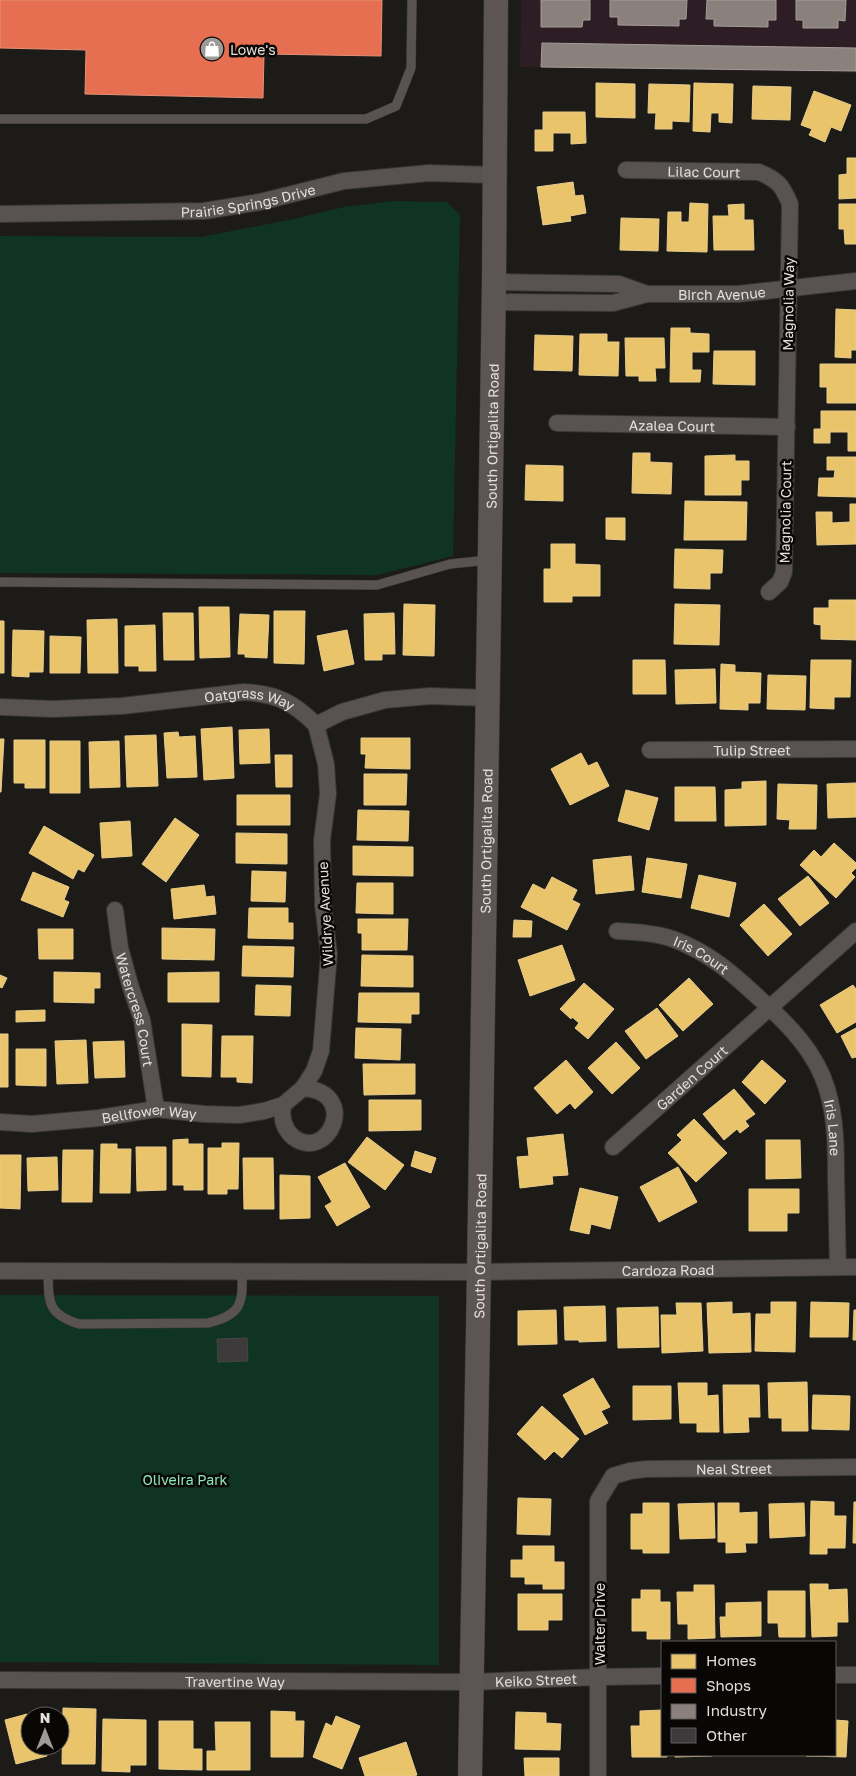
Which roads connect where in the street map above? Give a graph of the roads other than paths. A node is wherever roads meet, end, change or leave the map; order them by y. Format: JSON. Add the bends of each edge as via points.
{"nodes":[{"id":1,"x":412,"y":0,"type":"edge"},
{"id":2,"x":496,"y":0,"type":"edge"},
{"id":3,"x":0,"y":119,"type":"edge"},
{"id":4,"x":626,"y":170,"type":"dead end"},
{"id":5,"x":494,"y":175,"type":"junction"},
{"id":6,"x":779,"y":184,"type":"joint"},
{"id":7,"x":0,"y":214,"type":"edge"},
{"id":8,"x":856,"y":282,"type":"edge"},
{"id":9,"x":788,"y":289,"type":"junction"},
{"id":10,"x":494,"y":292,"type":"junction"},
{"id":11,"x":557,"y":423,"type":"dead end"},
{"id":12,"x":787,"y":427,"type":"junction"},
{"id":13,"x":490,"y":560,"type":"junction"},
{"id":14,"x":0,"y":582,"type":"edge"},
{"id":15,"x":770,"y":592,"type":"dead end"},
{"id":16,"x":487,"y":698,"type":"junction"},
{"id":17,"x":0,"y":707,"type":"edge"},
{"id":18,"x":316,"y":725,"type":"junction"},
{"id":19,"x":856,"y":749,"type":"edge"},
{"id":20,"x":650,"y":750,"type":"dead end"},
{"id":21,"x":115,"y":910,"type":"dead end"},
{"id":22,"x":856,"y":930,"type":"edge"},
{"id":23,"x":617,"y":931,"type":"dead end"},
{"id":24,"x":770,"y":1008,"type":"junction"},
{"id":25,"x":293,"y":1097,"type":"joint"},
{"id":26,"x":156,"y":1109,"type":"junction"},
{"id":27,"x":0,"y":1122,"type":"edge"},
{"id":28,"x":613,"y":1148,"type":"dead end"},
{"id":29,"x":856,"y":1266,"type":"edge"},
{"id":30,"x":838,"y":1267,"type":"junction"},
{"id":31,"x":0,"y":1271,"type":"edge"},
{"id":32,"x":48,"y":1271,"type":"junction"},
{"id":33,"x":242,"y":1272,"type":"junction"},
{"id":34,"x":479,"y":1272,"type":"junction"},
{"id":35,"x":856,"y":1468,"type":"edge"},
{"id":36,"x":614,"y":1476,"type":"joint"},
{"id":37,"x":836,"y":1675,"type":"edge"},
{"id":38,"x":856,"y":1675,"type":"edge"},
{"id":39,"x":661,"y":1676,"type":"edge"},
{"id":40,"x":599,"y":1677,"type":"junction"},
{"id":41,"x":0,"y":1680,"type":"edge"},
{"id":42,"x":471,"y":1682,"type":"junction"},
{"id":43,"x":470,"y":1776,"type":"edge"},
{"id":44,"x":598,"y":1776,"type":"edge"}],
"edges":[{"from":1,"to":3,"type":"lane","via":[[408,76],[396,106],[366,119]]},
{"from":2,"to":5,"type":"street","name":"South Ortigalita Road"},
{"from":4,"to":6,"type":"street","name":"Lilac Court","via":[[759,172],[774,178]]},
{"from":5,"to":7,"type":"street","name":"Prairie Springs Drive","via":[[429,173],[344,181],[260,202],[204,211]]},
{"from":5,"to":10,"type":"street","name":"South Ortigalita Road"},
{"from":6,"to":9,"type":"street","name":"Magnolia Way","via":[[790,204]]},
{"from":8,"to":9,"type":"street","name":"Birch Avenue"},
{"from":9,"to":10,"type":"street","name":"Birch Avenue","via":[[738,294],[648,294],[614,303]]},
{"from":9,"to":12,"type":"street","name":"Magnolia Way"},
{"from":10,"to":13,"type":"street","name":"South Ortigalita Road"},
{"from":11,"to":12,"type":"street","name":"Azalea Court"},
{"from":12,"to":15,"type":"street","name":"Magnolia Court","via":[[784,572]]},
{"from":13,"to":14,"type":"lane","via":[[450,564],[377,585]]},
{"from":13,"to":16,"type":"street","name":"South Ortigalita Road"},
{"from":16,"to":18,"type":"street","via":[[430,696],[386,700],[342,712]]},
{"from":16,"to":34,"type":"street","name":"South Ortigalita Road"},
{"from":17,"to":18,"type":"street","name":"Oatgrass Way","via":[[122,706],[254,693],[280,698],[300,709]]},
{"from":18,"to":25,"type":"street","name":"Wildrye Avenue","via":[[326,764],[328,794],[322,840],[323,906],[329,954],[320,1051],[314,1070]]},
{"from":19,"to":20,"type":"street","name":"Tulip Street"},
{"from":21,"to":26,"type":"street","name":"Watercress Court","via":[[120,948],[142,1020]]},
{"from":22,"to":24,"type":"street","name":"Garden Court"},
{"from":23,"to":24,"type":"street","name":"Iris Court","via":[[658,935],[705,953],[726,967]]},
{"from":24,"to":28,"type":"street","name":"Garden Court"},
{"from":24,"to":30,"type":"street","name":"Iris Lane","via":[[792,1029],[812,1056],[827,1089],[835,1126]]},
{"from":25,"to":26,"type":"street","name":"Bellfower Way","via":[[264,1111],[239,1115]]},
{"from":26,"to":27,"type":"street","name":"Bellfower Way","via":[[32,1124]]},
{"from":29,"to":30,"type":"street","name":"Cardoza Road"},
{"from":30,"to":34,"type":"street","name":"Cardoza Road"},
{"from":31,"to":32,"type":"street","name":"Cardoza Road"},
{"from":32,"to":33,"type":"street","name":"Cardoza Road"},
{"from":32,"to":33,"type":"lane","via":[[49,1301],[56,1312],[79,1324],[208,1323],[224,1319],[235,1311],[241,1301]]},
{"from":33,"to":34,"type":"street","name":"Cardoza Road"},
{"from":34,"to":42,"type":"street","name":"South Ortigalita Road"},
{"from":35,"to":36,"type":"street","name":"Neal Street","via":[[646,1469]]},
{"from":36,"to":40,"type":"street","name":"Walter Drive","via":[[598,1501]]},
{"from":37,"to":38,"type":"street"},
{"from":39,"to":40,"type":"street","name":"Keiko Street"},
{"from":40,"to":42,"type":"street","name":"Keiko Street"},
{"from":40,"to":44,"type":"street","name":"Walter Drive"},
{"from":41,"to":42,"type":"street","name":"Travertine Way"},
{"from":42,"to":43,"type":"street","name":"South Ortigalita Road"}]}
